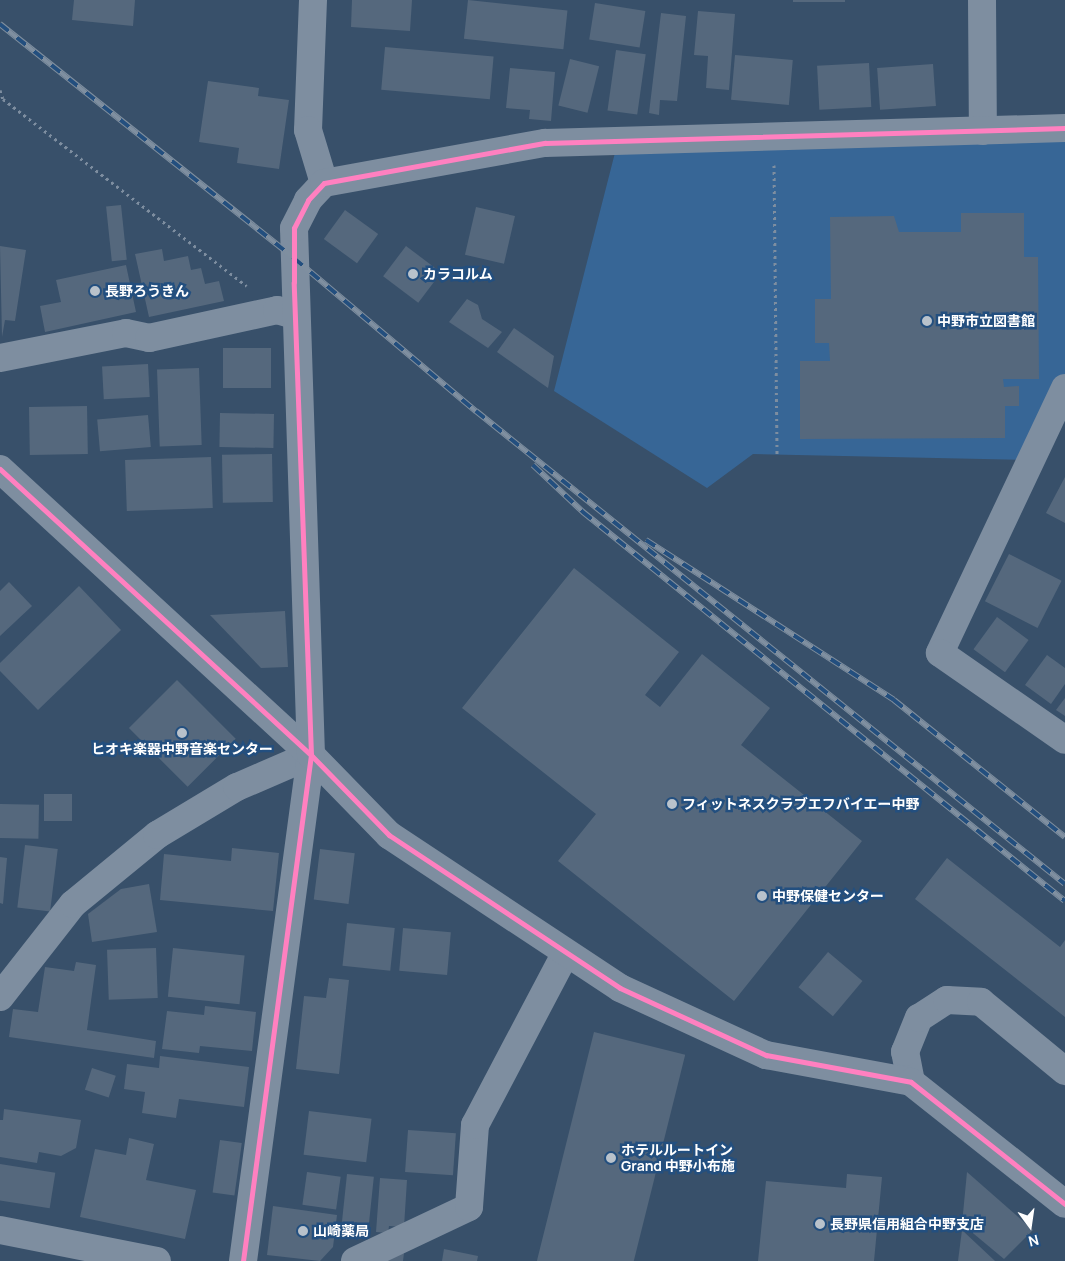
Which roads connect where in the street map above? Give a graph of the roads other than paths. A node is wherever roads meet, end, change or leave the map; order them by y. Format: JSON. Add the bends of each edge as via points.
{"nodes":[{"id":1,"x":313,"y":0,"type":"edge"},
{"id":2,"x":982,"y":0,"type":"edge"},
{"id":3,"x":1065,"y":128,"type":"edge"},
{"id":4,"x":983,"y":131,"type":"junction"},
{"id":5,"x":324,"y":183,"type":"junction"},
{"id":6,"x":286,"y":312,"type":"junction"},
{"id":7,"x":0,"y":358,"type":"edge"},
{"id":8,"x":1065,"y":388,"type":"edge"},
{"id":9,"x":0,"y":468,"type":"edge"},
{"id":10,"x":1065,"y":740,"type":"edge"},
{"id":11,"x":311,"y":755,"type":"junction"},
{"id":12,"x":565,"y":954,"type":"junction"},
{"id":13,"x":0,"y":997,"type":"edge"},
{"id":14,"x":1065,"y":1071,"type":"edge"},
{"id":15,"x":911,"y":1082,"type":"junction"},
{"id":16,"x":1065,"y":1204,"type":"edge"},
{"id":17,"x":0,"y":1230,"type":"edge"},
{"id":18,"x":157,"y":1261,"type":"edge"},
{"id":19,"x":243,"y":1261,"type":"edge"},
{"id":20,"x":355,"y":1261,"type":"edge"}],
"edges":[{"from":1,"to":5,"type":"street","via":[[308,130]]},
{"from":2,"to":4,"type":"street"},
{"from":3,"to":4,"type":"street"},
{"from":4,"to":5,"type":"street","via":[[545,143]]},
{"from":5,"to":6,"type":"street","via":[[308,200],[294,228]]},
{"from":6,"to":7,"type":"street","via":[[149,338],[126,333]]},
{"from":6,"to":11,"type":"street"},
{"from":8,"to":10,"type":"street","via":[[940,653]]},
{"from":9,"to":11,"type":"street"},
{"from":11,"to":12,"type":"street","via":[[389,835]]},
{"from":11,"to":13,"type":"street","via":[[237,787],[157,836],[73,904]]},
{"from":11,"to":19,"type":"street"},
{"from":12,"to":15,"type":"street","via":[[620,988],[766,1055]]},
{"from":12,"to":20,"type":"street","via":[[475,1125],[469,1207]]},
{"from":14,"to":15,"type":"street","via":[[981,1002],[947,1000],[919,1018],[905,1052]]},
{"from":15,"to":16,"type":"street"},
{"from":17,"to":18,"type":"street"}]}
